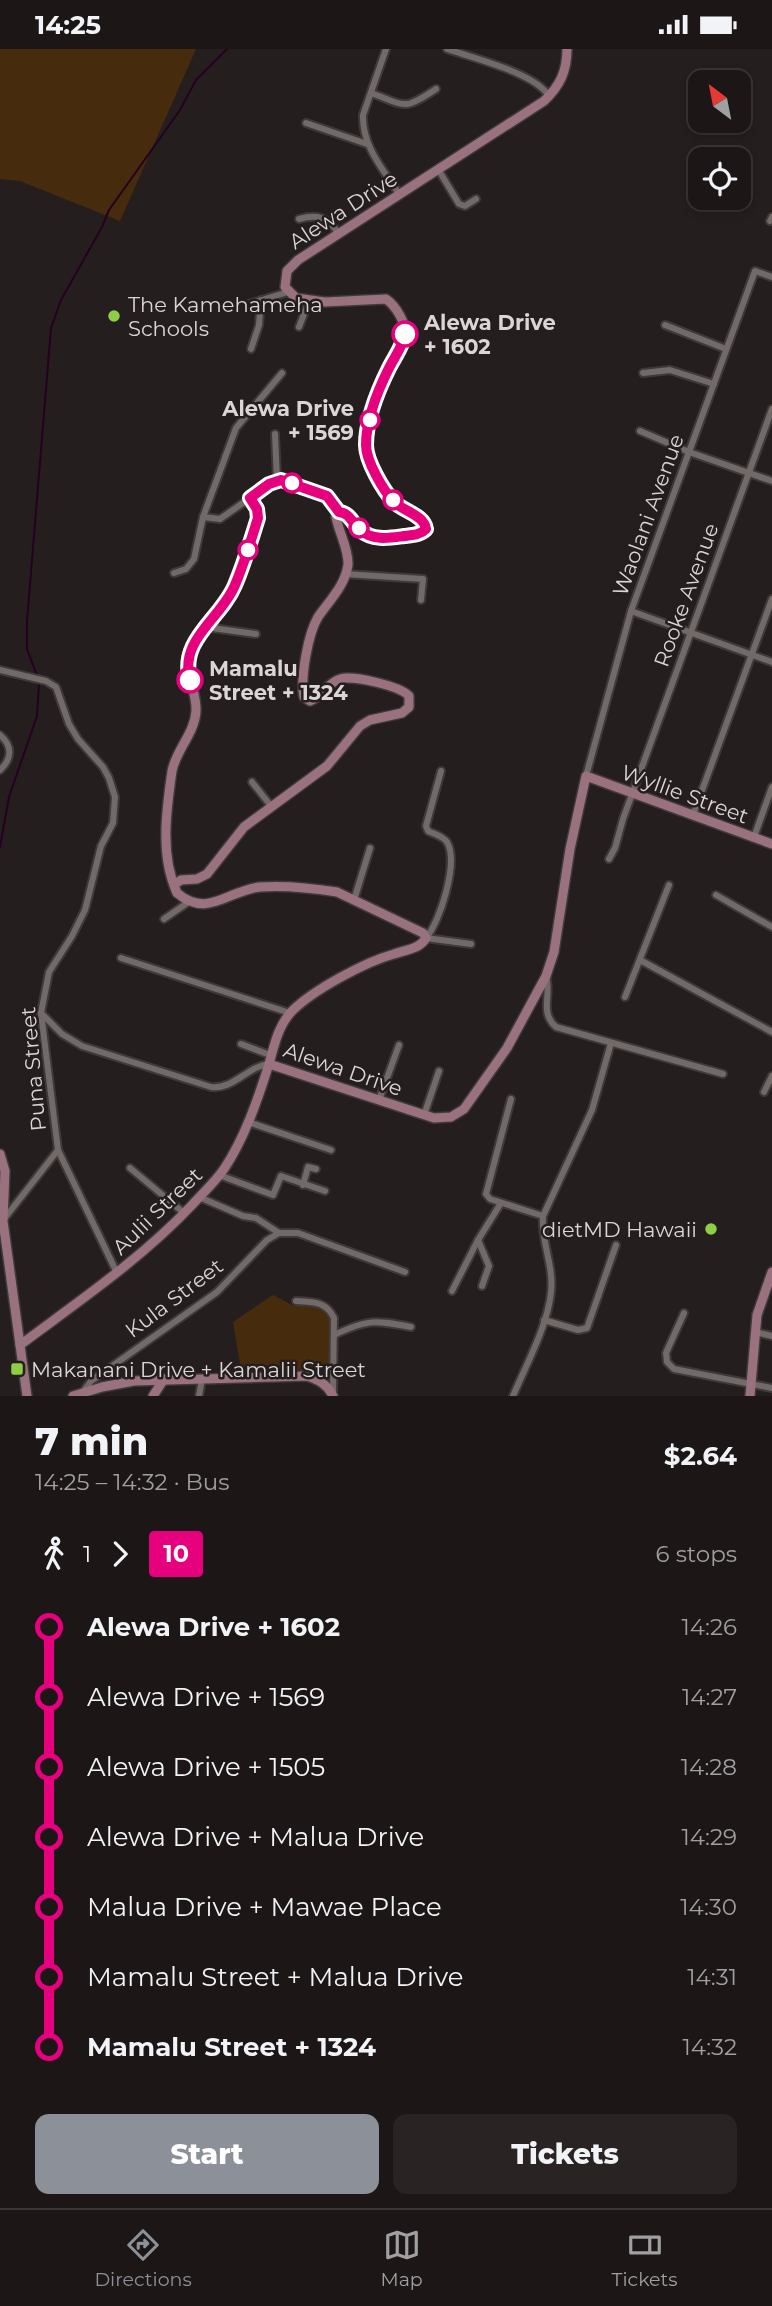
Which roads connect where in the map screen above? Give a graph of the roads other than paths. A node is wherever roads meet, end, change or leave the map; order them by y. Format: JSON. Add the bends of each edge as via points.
{"nodes":[{"id":1,"x":386,"y":49,"type":"edge"},
{"id":2,"x":447,"y":49,"type":"edge"},
{"id":3,"x":567,"y":49,"type":"edge"},
{"id":4,"x":436,"y":89,"type":"dead end"},
{"id":5,"x":371,"y":93,"type":"junction"},
{"id":6,"x":550,"y":96,"type":"junction"},
{"id":7,"x":306,"y":123,"type":"dead end"},
{"id":8,"x":368,"y":144,"type":"junction"},
{"id":9,"x":438,"y":169,"type":"junction"},
{"id":10,"x":399,"y":194,"type":"junction"},
{"id":11,"x":476,"y":199,"type":"dead end"},
{"id":12,"x":299,"y":219,"type":"dead end"},
{"id":13,"x":338,"y":233,"type":"junction"},
{"id":14,"x":772,"y":277,"type":"edge"},
{"id":15,"x":288,"y":292,"type":"junction"},
{"id":16,"x":261,"y":300,"type":"junction"},
{"id":17,"x":309,"y":301,"type":"junction"},
{"id":18,"x":249,"y":304,"type":"dead end"},
{"id":19,"x":665,"y":325,"type":"dead end"},
{"id":20,"x":299,"y":327,"type":"dead end"},
{"id":21,"x":726,"y":348,"type":"junction"},
{"id":22,"x":251,"y":349,"type":"dead end"},
{"id":23,"x":282,"y":373,"type":"dead end"},
{"id":24,"x":643,"y":373,"type":"dead end"},
{"id":25,"x":714,"y":384,"type":"junction"},
{"id":26,"x":772,"y":409,"type":"edge"},
{"id":27,"x":640,"y":431,"type":"dead end"},
{"id":28,"x":275,"y":434,"type":"dead end"},
{"id":29,"x":689,"y":452,"type":"junction"},
{"id":30,"x":748,"y":473,"type":"junction"},
{"id":31,"x":277,"y":480,"type":"junction"},
{"id":32,"x":772,"y":481,"type":"edge"},
{"id":33,"x":250,"y":498,"type":"junction"},
{"id":34,"x":339,"y":512,"type":"junction"},
{"id":35,"x":203,"y":517,"type":"junction"},
{"id":36,"x":174,"y":573,"type":"dead end"},
{"id":37,"x":345,"y":574,"type":"junction"},
{"id":38,"x":772,"y":599,"type":"edge"},
{"id":39,"x":421,"y":600,"type":"dead end"},
{"id":40,"x":631,"y":611,"type":"junction"},
{"id":41,"x":205,"y":627,"type":"junction"},
{"id":42,"x":690,"y":633,"type":"junction"},
{"id":43,"x":257,"y":634,"type":"dead end"},
{"id":44,"x":752,"y":655,"type":"junction"},
{"id":45,"x":772,"y":662,"type":"edge"},
{"id":46,"x":0,"y":670,"type":"edge"},
{"id":47,"x":0,"y":735,"type":"edge"},
{"id":48,"x":0,"y":770,"type":"edge"},
{"id":49,"x":441,"y":771,"type":"dead end"},
{"id":50,"x":586,"y":776,"type":"junction"},
{"id":51,"x":253,"y":782,"type":"dead end"},
{"id":52,"x":772,"y":787,"type":"edge"},
{"id":53,"x":632,"y":793,"type":"junction"},
{"id":54,"x":271,"y":806,"type":"junction"},
{"id":55,"x":693,"y":815,"type":"junction"},
{"id":56,"x":754,"y":837,"type":"junction"},
{"id":57,"x":772,"y":844,"type":"edge"},
{"id":58,"x":370,"y":848,"type":"dead end"},
{"id":59,"x":609,"y":859,"type":"dead end"},
{"id":60,"x":175,"y":884,"type":"junction"},
{"id":61,"x":669,"y":885,"type":"dead end"},
{"id":62,"x":716,"y":895,"type":"dead end"},
{"id":63,"x":354,"y":900,"type":"junction"},
{"id":64,"x":190,"y":901,"type":"junction"},
{"id":65,"x":164,"y":919,"type":"dead end"},
{"id":66,"x":772,"y":927,"type":"edge"},
{"id":67,"x":426,"y":938,"type":"junction"},
{"id":68,"x":471,"y":944,"type":"dead end"},
{"id":69,"x":121,"y":958,"type":"dead end"},
{"id":70,"x":640,"y":960,"type":"junction"},
{"id":71,"x":546,"y":976,"type":"junction"},
{"id":72,"x":625,"y":997,"type":"dead end"},
{"id":73,"x":41,"y":1013,"type":"junction"},
{"id":74,"x":290,"y":1013,"type":"junction"},
{"id":75,"x":772,"y":1032,"type":"edge"},
{"id":76,"x":611,"y":1043,"type":"junction"},
{"id":77,"x":240,"y":1044,"type":"dead end"},
{"id":78,"x":399,"y":1045,"type":"dead end"},
{"id":79,"x":270,"y":1059,"type":"junction"},
{"id":80,"x":439,"y":1071,"type":"dead end"},
{"id":81,"x":723,"y":1074,"type":"dead end"},
{"id":82,"x":772,"y":1076,"type":"edge"},
{"id":83,"x":764,"y":1091,"type":"dead end"},
{"id":84,"x":511,"y":1099,"type":"dead end"},
{"id":85,"x":379,"y":1100,"type":"junction"},
{"id":86,"x":424,"y":1115,"type":"junction"},
{"id":87,"x":248,"y":1122,"type":"junction"},
{"id":88,"x":58,"y":1150,"type":"junction"},
{"id":89,"x":331,"y":1150,"type":"dead end"},
{"id":90,"x":0,"y":1154,"type":"edge"},
{"id":91,"x":130,"y":1168,"type":"dead end"},
{"id":92,"x":316,"y":1169,"type":"dead end"},
{"id":93,"x":219,"y":1175,"type":"junction"},
{"id":94,"x":303,"y":1185,"type":"junction"},
{"id":95,"x":325,"y":1191,"type":"dead end"},
{"id":96,"x":199,"y":1197,"type":"junction"},
{"id":97,"x":501,"y":1203,"type":"junction"},
{"id":98,"x":184,"y":1213,"type":"junction"},
{"id":99,"x":543,"y":1216,"type":"junction"},
{"id":100,"x":1,"y":1222,"type":"edge"},
{"id":101,"x":279,"y":1233,"type":"junction"},
{"id":102,"x":478,"y":1240,"type":"junction"},
{"id":103,"x":616,"y":1245,"type":"dead end"},
{"id":104,"x":405,"y":1272,"type":"dead end"},
{"id":105,"x":772,"y":1272,"type":"edge"},
{"id":106,"x":117,"y":1273,"type":"junction"},
{"id":107,"x":482,"y":1286,"type":"dead end"},
{"id":108,"x":452,"y":1291,"type":"dead end"},
{"id":109,"x":296,"y":1301,"type":"dead end"},
{"id":110,"x":684,"y":1313,"type":"dead end"},
{"id":111,"x":544,"y":1320,"type":"junction"},
{"id":112,"x":411,"y":1327,"type":"dead end"},
{"id":113,"x":755,"y":1332,"type":"junction"},
{"id":114,"x":334,"y":1335,"type":"junction"},
{"id":115,"x":772,"y":1336,"type":"edge"},
{"id":116,"x":20,"y":1345,"type":"junction"},
{"id":117,"x":164,"y":1379,"type":"junction"},
{"id":118,"x":202,"y":1379,"type":"junction"},
{"id":119,"x":751,"y":1384,"type":"junction"},
{"id":120,"x":772,"y":1388,"type":"edge"},
{"id":121,"x":83,"y":1392,"type":"junction"},
{"id":122,"x":25,"y":1395,"type":"edge"},
{"id":123,"x":333,"y":1395,"type":"edge"},
{"id":124,"x":73,"y":1396,"type":"edge"},
{"id":125,"x":153,"y":1396,"type":"edge"},
{"id":126,"x":200,"y":1396,"type":"edge"},
{"id":127,"x":513,"y":1396,"type":"edge"},
{"id":128,"x":750,"y":1396,"type":"edge"}],
"edges":[{"from":1,"to":5,"type":"street"},
{"from":2,"to":6,"type":"street","via":[[529,79]]},
{"from":3,"to":6,"type":"street","name":"Alewa Drive","via":[[562,79]]},
{"from":4,"to":5,"type":"street","via":[[406,106]]},
{"from":5,"to":8,"type":"street","via":[[363,115]]},
{"from":6,"to":9,"type":"street","name":"Alewa Drive"},
{"from":7,"to":8,"type":"street"},
{"from":8,"to":10,"type":"street"},
{"from":9,"to":10,"type":"street","name":"Alewa Drive"},
{"from":9,"to":11,"type":"street","via":[[459,204],[465,206]]},
{"from":10,"to":13,"type":"street","name":"Alewa Drive"},
{"from":12,"to":13,"type":"street","via":[[321,217]]},
{"from":13,"to":15,"type":"street","name":"Alewa Drive","via":[[291,265],[284,282]]},
{"from":14,"to":21,"type":"street","name":"Waolani Avenue","via":[[755,271]]},
{"from":15,"to":16,"type":"street"},
{"from":15,"to":17,"type":"street"},
{"from":16,"to":18,"type":"street"},
{"from":16,"to":22,"type":"street"},
{"from":17,"to":20,"type":"street"},
{"from":17,"to":34,"type":"street","via":[[386,299],[405,332],[381,385],[366,450],[392,499],[424,522],[426,529],[418,534],[375,537]]},
{"from":19,"to":21,"type":"street"},
{"from":21,"to":25,"type":"street","name":"Waolani Avenue"},
{"from":23,"to":35,"type":"street","via":[[236,428]]},
{"from":24,"to":25,"type":"street","via":[[670,370]]},
{"from":25,"to":29,"type":"street","name":"Waolani Avenue"},
{"from":26,"to":30,"type":"street","name":"Rooke Avenue"},
{"from":27,"to":29,"type":"street"},
{"from":28,"to":31,"type":"street"},
{"from":29,"to":30,"type":"street"},
{"from":29,"to":40,"type":"street","name":"Waolani Avenue"},
{"from":30,"to":32,"type":"street"},
{"from":30,"to":42,"type":"street","name":"Rooke Avenue"},
{"from":31,"to":33,"type":"street"},
{"from":31,"to":34,"type":"street","via":[[323,493]]},
{"from":33,"to":35,"type":"street","via":[[220,520]]},
{"from":33,"to":41,"type":"street","via":[[258,518],[245,557],[232,591]]},
{"from":34,"to":37,"type":"street","via":[[336,517],[347,558]]},
{"from":35,"to":36,"type":"street","via":[[194,559],[186,569]]},
{"from":37,"to":39,"type":"street","via":[[423,579]]},
{"from":37,"to":54,"type":"street","via":[[314,625],[305,661],[304,698],[310,701],[334,682],[351,678],[404,691],[409,708],[360,726],[327,766]]},
{"from":38,"to":44,"type":"street"},
{"from":40,"to":42,"type":"street"},
{"from":40,"to":50,"type":"street","name":"Waolani Avenue"},
{"from":41,"to":43,"type":"street"},
{"from":41,"to":60,"type":"street","via":[[191,646],[188,660],[194,724],[171,777],[165,850]]},
{"from":42,"to":44,"type":"street"},
{"from":42,"to":53,"type":"street","name":"Rooke Avenue"},
{"from":44,"to":45,"type":"street"},
{"from":44,"to":55,"type":"street"},
{"from":46,"to":73,"type":"street","name":"Puna Street","via":[[56,687],[69,724],[103,767],[115,797],[113,823],[101,846],[85,910],[49,972]]},
{"from":47,"to":48,"type":"street","via":[[10,753]]},
{"from":49,"to":67,"type":"street","via":[[426,826],[447,843],[452,866],[437,921]]},
{"from":50,"to":53,"type":"street","name":"Wyllie Street"},
{"from":50,"to":71,"type":"street","name":"Alewa Drive"},
{"from":51,"to":54,"type":"street"},
{"from":52,"to":56,"type":"street"},
{"from":53,"to":55,"type":"street","name":"Wyllie Street"},
{"from":53,"to":59,"type":"street","name":"Rooke Avenue"},
{"from":54,"to":60,"type":"street","via":[[244,827],[207,874]]},
{"from":55,"to":56,"type":"street","name":"Wyllie Street"},
{"from":56,"to":57,"type":"street","name":"Wyllie Street"},
{"from":58,"to":63,"type":"street"},
{"from":60,"to":64,"type":"street","via":[[177,893]]},
{"from":61,"to":70,"type":"street"},
{"from":62,"to":66,"type":"street"},
{"from":63,"to":64,"type":"street","via":[[322,890],[263,887],[211,904]]},
{"from":63,"to":67,"type":"street"},
{"from":64,"to":65,"type":"street"},
{"from":67,"to":68,"type":"street"},
{"from":67,"to":74,"type":"street","name":"Alewa Drive","via":[[418,947],[363,965]]},
{"from":69,"to":74,"type":"street"},
{"from":70,"to":72,"type":"street"},
{"from":70,"to":75,"type":"street"},
{"from":71,"to":76,"type":"street","via":[[545,1009],[551,1022]]},
{"from":71,"to":86,"type":"street","name":"Alewa Drive","via":[[508,1048],[464,1109],[443,1119]]},
{"from":73,"to":79,"type":"street","via":[[82,1046],[211,1087],[222,1088]]},
{"from":73,"to":88,"type":"street","name":"Puna Street"},
{"from":74,"to":79,"type":"street","name":"Alewa Drive"},
{"from":76,"to":81,"type":"street"},
{"from":76,"to":99,"type":"street","via":[[592,1110]]},
{"from":77,"to":79,"type":"street"},
{"from":78,"to":85,"type":"street"},
{"from":79,"to":85,"type":"street","name":"Alewa Drive"},
{"from":79,"to":87,"type":"street","name":"Aulii Street"},
{"from":80,"to":86,"type":"street"},
{"from":82,"to":83,"type":"street"},
{"from":84,"to":97,"type":"street","via":[[486,1194]]},
{"from":85,"to":86,"type":"street","name":"Alewa Drive"},
{"from":87,"to":89,"type":"street"},
{"from":87,"to":93,"type":"street","name":"Aulii Street"},
{"from":88,"to":100,"type":"street"},
{"from":88,"to":106,"type":"street","name":"Puna Street"},
{"from":90,"to":100,"type":"street","via":[[5,1171]]},
{"from":91,"to":98,"type":"street"},
{"from":92,"to":94,"type":"street","via":[[308,1167]]},
{"from":93,"to":94,"type":"street","via":[[273,1195],[281,1176]]},
{"from":93,"to":96,"type":"street","name":"Aulii Street"},
{"from":94,"to":95,"type":"street"},
{"from":96,"to":98,"type":"street","name":"Aulii Street"},
{"from":96,"to":101,"type":"street","via":[[256,1218]]},
{"from":97,"to":99,"type":"street"},
{"from":97,"to":102,"type":"street"},
{"from":98,"to":106,"type":"street","name":"Aulii Street"},
{"from":99,"to":111,"type":"street","via":[[542,1234],[551,1271]]},
{"from":100,"to":116,"type":"street"},
{"from":101,"to":104,"type":"street","via":[[298,1233]]},
{"from":101,"to":121,"type":"street","name":"Kula Street","via":[[217,1292],[91,1381]]},
{"from":102,"to":107,"type":"street","via":[[489,1266]]},
{"from":102,"to":108,"type":"street"},
{"from":103,"to":111,"type":"street","via":[[587,1328],[578,1330]]},
{"from":105,"to":113,"type":"street"},
{"from":106,"to":116,"type":"street","name":"Aulii Street"},
{"from":109,"to":114,"type":"street","via":[[319,1302],[330,1310]]},
{"from":110,"to":119,"type":"street","via":[[666,1353],[667,1362],[674,1369]]},
{"from":111,"to":127,"type":"street"},
{"from":112,"to":114,"type":"street","via":[[370,1321]]},
{"from":113,"to":115,"type":"street"},
{"from":113,"to":119,"type":"street"},
{"from":114,"to":123,"type":"street"},
{"from":116,"to":122,"type":"street"},
{"from":117,"to":118,"type":"street"},
{"from":117,"to":121,"type":"street"},
{"from":117,"to":125,"type":"street"},
{"from":118,"to":123,"type":"street","via":[[307,1376],[319,1380]]},
{"from":118,"to":126,"type":"street"},
{"from":119,"to":120,"type":"street"},
{"from":119,"to":128,"type":"street"},
{"from":121,"to":124,"type":"street"}]}
